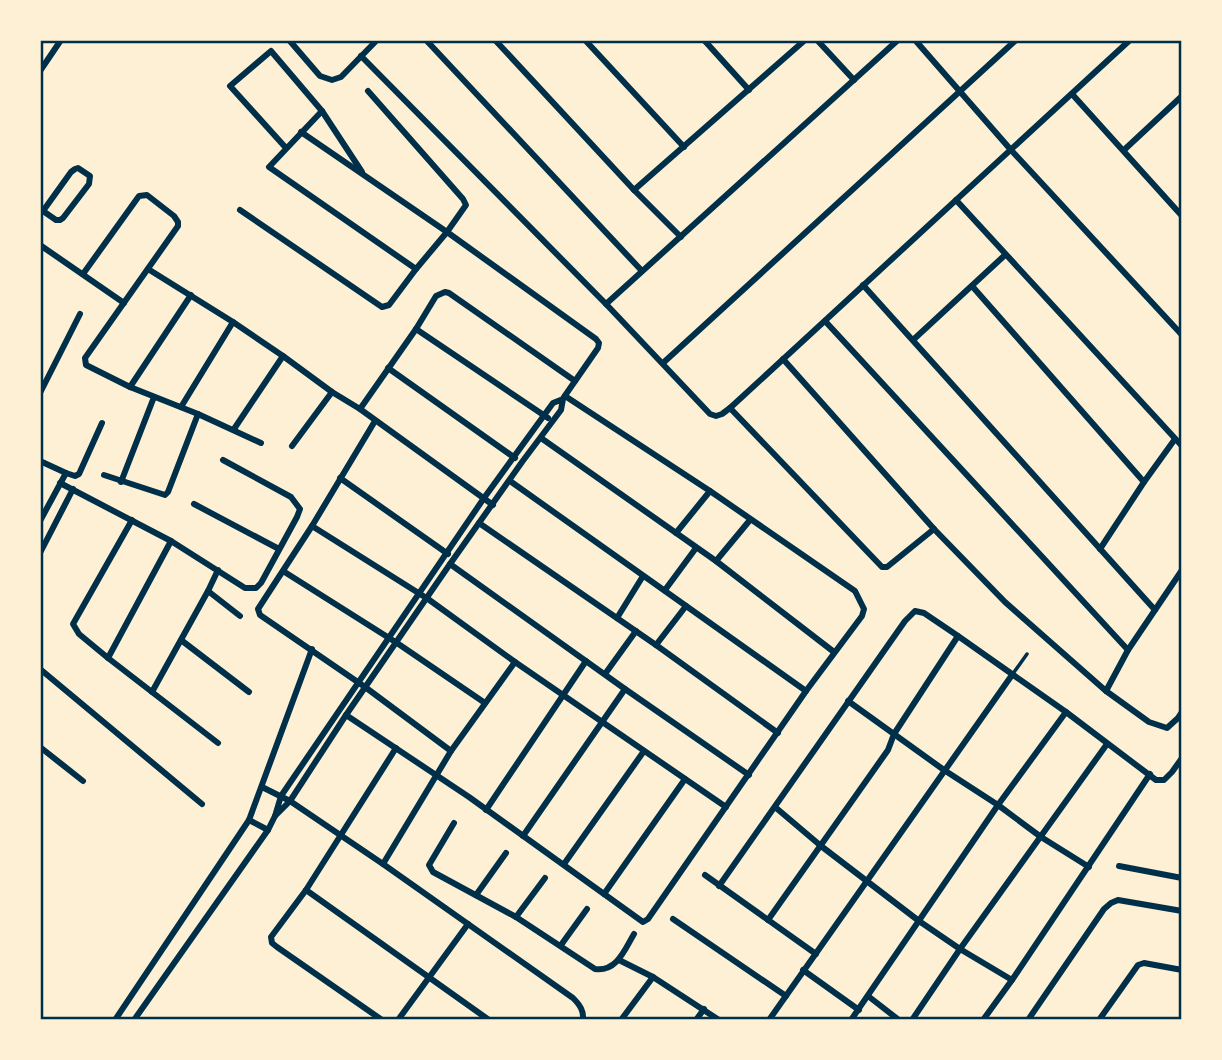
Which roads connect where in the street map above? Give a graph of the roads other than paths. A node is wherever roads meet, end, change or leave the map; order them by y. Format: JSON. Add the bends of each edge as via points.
{"nodes":[{"id":1,"x":61,"y":40,"type":"edge"},
{"id":2,"x":289,"y":40,"type":"edge"},
{"id":3,"x":377,"y":40,"type":"edge"},
{"id":4,"x":426,"y":40,"type":"edge"},
{"id":5,"x":495,"y":40,"type":"edge"},
{"id":6,"x":585,"y":40,"type":"edge"},
{"id":7,"x":704,"y":40,"type":"edge"},
{"id":8,"x":805,"y":40,"type":"edge"},
{"id":9,"x":817,"y":40,"type":"edge"},
{"id":10,"x":898,"y":40,"type":"edge"},
{"id":11,"x":915,"y":40,"type":"edge"},
{"id":12,"x":1016,"y":40,"type":"edge"},
{"id":13,"x":1130,"y":40,"type":"edge"},
{"id":14,"x":361,"y":56,"type":"junction"},
{"id":15,"x":40,"y":71,"type":"edge"},
{"id":16,"x":854,"y":80,"type":"junction"},
{"id":17,"x":749,"y":90,"type":"junction"},
{"id":18,"x":368,"y":91,"type":"dead end"},
{"id":19,"x":960,"y":91,"type":"junction"},
{"id":20,"x":1072,"y":94,"type":"junction"},
{"id":21,"x":1181,"y":99,"type":"edge"},
{"id":22,"x":323,"y":111,"type":"junction"},
{"id":23,"x":302,"y":132,"type":"junction"},
{"id":24,"x":684,"y":146,"type":"junction"},
{"id":25,"x":286,"y":148,"type":"junction"},
{"id":26,"x":1011,"y":150,"type":"junction"},
{"id":27,"x":1124,"y":150,"type":"junction"},
{"id":28,"x":365,"y":176,"type":"junction"},
{"id":29,"x":634,"y":190,"type":"junction"},
{"id":30,"x":956,"y":200,"type":"junction"},
{"id":31,"x":240,"y":210,"type":"dead end"},
{"id":32,"x":42,"y":213,"type":"edge"},
{"id":33,"x":1182,"y":216,"type":"edge"},
{"id":34,"x":447,"y":232,"type":"junction"},
{"id":35,"x":681,"y":237,"type":"junction"},
{"id":36,"x":40,"y":245,"type":"edge"},
{"id":37,"x":1005,"y":254,"type":"junction"},
{"id":38,"x":148,"y":269,"type":"junction"},
{"id":39,"x":416,"y":269,"type":"junction"},
{"id":40,"x":642,"y":271,"type":"junction"},
{"id":41,"x":83,"y":274,"type":"junction"},
{"id":42,"x":863,"y":285,"type":"junction"},
{"id":43,"x":972,"y":286,"type":"junction"},
{"id":44,"x":191,"y":295,"type":"junction"},
{"id":45,"x":124,"y":303,"type":"junction"},
{"id":46,"x":606,"y":304,"type":"junction"},
{"id":47,"x":80,"y":314,"type":"dead end"},
{"id":48,"x":825,"y":321,"type":"junction"},
{"id":49,"x":233,"y":322,"type":"junction"},
{"id":50,"x":416,"y":329,"type":"junction"},
{"id":51,"x":1182,"y":334,"type":"edge"},
{"id":52,"x":913,"y":340,"type":"junction"},
{"id":53,"x":283,"y":356,"type":"junction"},
{"id":54,"x":783,"y":359,"type":"junction"},
{"id":55,"x":663,"y":363,"type":"junction"},
{"id":56,"x":388,"y":368,"type":"junction"},
{"id":57,"x":575,"y":381,"type":"junction"},
{"id":58,"x":130,"y":387,"type":"junction"},
{"id":59,"x":332,"y":391,"type":"junction"},
{"id":60,"x":40,"y":393,"type":"edge"},
{"id":61,"x":154,"y":397,"type":"junction"},
{"id":62,"x":564,"y":397,"type":"junction"},
{"id":63,"x":181,"y":407,"type":"junction"},
{"id":64,"x":730,"y":408,"type":"junction"},
{"id":65,"x":360,"y":409,"type":"junction"},
{"id":66,"x":198,"y":414,"type":"junction"},
{"id":67,"x":545,"y":416,"type":"junction"},
{"id":68,"x":375,"y":421,"type":"junction"},
{"id":69,"x":552,"y":422,"type":"junction"},
{"id":70,"x":102,"y":423,"type":"dead end"},
{"id":71,"x":234,"y":429,"type":"junction"},
{"id":72,"x":541,"y":438,"type":"junction"},
{"id":73,"x":1175,"y":439,"type":"junction"},
{"id":74,"x":261,"y":443,"type":"dead end"},
{"id":75,"x":292,"y":446,"type":"dead end"},
{"id":76,"x":1182,"y":446,"type":"edge"},
{"id":77,"x":514,"y":457,"type":"junction"},
{"id":78,"x":223,"y":460,"type":"dead end"},
{"id":79,"x":40,"y":461,"type":"edge"},
{"id":80,"x":522,"y":462,"type":"junction"},
{"id":81,"x":65,"y":473,"type":"junction"},
{"id":82,"x":104,"y":475,"type":"dead end"},
{"id":83,"x":341,"y":478,"type":"junction"},
{"id":84,"x":510,"y":481,"type":"junction"},
{"id":85,"x":121,"y":482,"type":"junction"},
{"id":86,"x":1144,"y":482,"type":"junction"},
{"id":87,"x":60,"y":483,"type":"junction"},
{"id":88,"x":73,"y":489,"type":"junction"},
{"id":89,"x":710,"y":491,"type":"junction"},
{"id":90,"x":484,"y":498,"type":"junction"},
{"id":91,"x":194,"y":504,"type":"dead end"},
{"id":92,"x":492,"y":505,"type":"junction"},
{"id":93,"x":132,"y":520,"type":"junction"},
{"id":94,"x":750,"y":520,"type":"junction"},
{"id":95,"x":40,"y":521,"type":"edge"},
{"id":96,"x":479,"y":523,"type":"junction"},
{"id":97,"x":312,"y":526,"type":"junction"},
{"id":98,"x":934,"y":529,"type":"junction"},
{"id":99,"x":676,"y":533,"type":"junction"},
{"id":100,"x":172,"y":541,"type":"junction"},
{"id":101,"x":696,"y":548,"type":"junction"},
{"id":102,"x":279,"y":549,"type":"junction"},
{"id":103,"x":1100,"y":549,"type":"junction"},
{"id":104,"x":40,"y":553,"type":"edge"},
{"id":105,"x":446,"y":553,"type":"junction"},
{"id":106,"x":452,"y":561,"type":"junction"},
{"id":107,"x":716,"y":561,"type":"junction"},
{"id":108,"x":218,"y":570,"type":"junction"},
{"id":109,"x":1182,"y":570,"type":"edge"},
{"id":110,"x":283,"y":571,"type":"junction"},
{"id":111,"x":643,"y":576,"type":"junction"},
{"id":112,"x":665,"y":590,"type":"junction"},
{"id":113,"x":208,"y":591,"type":"junction"},
{"id":114,"x":419,"y":594,"type":"junction"},
{"id":115,"x":428,"y":599,"type":"junction"},
{"id":116,"x":686,"y":606,"type":"junction"},
{"id":117,"x":1155,"y":610,"type":"junction"},
{"id":118,"x":240,"y":616,"type":"dead end"},
{"id":119,"x":617,"y":618,"type":"junction"},
{"id":120,"x":636,"y":631,"type":"junction"},
{"id":121,"x":958,"y":636,"type":"junction"},
{"id":122,"x":388,"y":638,"type":"junction"},
{"id":123,"x":181,"y":640,"type":"junction"},
{"id":124,"x":397,"y":643,"type":"junction"},
{"id":125,"x":656,"y":645,"type":"junction"},
{"id":126,"x":312,"y":649,"type":"junction"},
{"id":127,"x":1128,"y":650,"type":"junction"},
{"id":128,"x":834,"y":652,"type":"junction"},
{"id":129,"x":1027,"y":654,"type":"dead end"},
{"id":130,"x":108,"y":658,"type":"junction"},
{"id":131,"x":515,"y":662,"type":"junction"},
{"id":132,"x":586,"y":662,"type":"junction"},
{"id":133,"x":40,"y":669,"type":"edge"},
{"id":134,"x":605,"y":674,"type":"junction"},
{"id":135,"x":1012,"y":675,"type":"junction"},
{"id":136,"x":357,"y":682,"type":"junction"},
{"id":137,"x":365,"y":687,"type":"junction"},
{"id":138,"x":625,"y":689,"type":"junction"},
{"id":139,"x":806,"y":691,"type":"junction"},
{"id":140,"x":1106,"y":691,"type":"junction"},
{"id":141,"x":152,"y":692,"type":"junction"},
{"id":142,"x":249,"y":692,"type":"dead end"},
{"id":143,"x":563,"y":694,"type":"junction"},
{"id":144,"x":848,"y":701,"type":"junction"},
{"id":145,"x":485,"y":703,"type":"junction"},
{"id":146,"x":1066,"y":712,"type":"junction"},
{"id":147,"x":346,"y":715,"type":"junction"},
{"id":148,"x":1181,"y":717,"type":"edge"},
{"id":149,"x":603,"y":722,"type":"junction"},
{"id":150,"x":778,"y":733,"type":"junction"},
{"id":151,"x":894,"y":734,"type":"junction"},
{"id":152,"x":219,"y":743,"type":"dead end"},
{"id":153,"x":1107,"y":744,"type":"junction"},
{"id":154,"x":40,"y":747,"type":"edge"},
{"id":155,"x":396,"y":748,"type":"junction"},
{"id":156,"x":451,"y":751,"type":"junction"},
{"id":157,"x":644,"y":751,"type":"junction"},
{"id":158,"x":1182,"y":758,"type":"edge"},
{"id":159,"x":944,"y":770,"type":"junction"},
{"id":160,"x":1150,"y":774,"type":"junction"},
{"id":161,"x":436,"y":775,"type":"junction"},
{"id":162,"x":750,"y":775,"type":"junction"},
{"id":163,"x":685,"y":779,"type":"junction"},
{"id":164,"x":83,"y":781,"type":"dead end"},
{"id":165,"x":262,"y":787,"type":"junction"},
{"id":166,"x":281,"y":796,"type":"junction"},
{"id":167,"x":290,"y":801,"type":"junction"},
{"id":168,"x":202,"y":804,"type":"dead end"},
{"id":169,"x":999,"y":805,"type":"junction"},
{"id":170,"x":726,"y":807,"type":"junction"},
{"id":171,"x":775,"y":807,"type":"junction"},
{"id":172,"x":486,"y":810,"type":"junction"},
{"id":173,"x":275,"y":816,"type":"junction"},
{"id":174,"x":249,"y":820,"type":"junction"},
{"id":175,"x":454,"y":824,"type":"dead end"},
{"id":176,"x":268,"y":830,"type":"junction"},
{"id":177,"x":341,"y":835,"type":"junction"},
{"id":178,"x":523,"y":836,"type":"junction"},
{"id":179,"x":1041,"y":837,"type":"junction"},
{"id":180,"x":821,"y":846,"type":"junction"},
{"id":181,"x":506,"y":853,"type":"dead end"},
{"id":182,"x":383,"y":864,"type":"junction"},
{"id":183,"x":564,"y":864,"type":"junction"},
{"id":184,"x":1119,"y":866,"type":"dead end"},
{"id":185,"x":1089,"y":867,"type":"junction"},
{"id":186,"x":705,"y":875,"type":"dead end"},
{"id":187,"x":545,"y":878,"type":"dead end"},
{"id":188,"x":1182,"y":878,"type":"edge"},
{"id":189,"x":866,"y":880,"type":"junction"},
{"id":190,"x":719,"y":886,"type":"junction"},
{"id":191,"x":306,"y":890,"type":"junction"},
{"id":192,"x":604,"y":894,"type":"junction"},
{"id":193,"x":476,"y":895,"type":"junction"},
{"id":194,"x":587,"y":909,"type":"dead end"},
{"id":195,"x":1182,"y":912,"type":"edge"},
{"id":196,"x":516,"y":916,"type":"junction"},
{"id":197,"x":673,"y":919,"type":"dead end"},
{"id":198,"x":768,"y":920,"type":"junction"},
{"id":199,"x":919,"y":921,"type":"junction"},
{"id":200,"x":468,"y":924,"type":"junction"},
{"id":201,"x":634,"y":934,"type":"dead end"},
{"id":202,"x":561,"y":945,"type":"junction"},
{"id":203,"x":960,"y":950,"type":"junction"},
{"id":204,"x":816,"y":954,"type":"junction"},
{"id":205,"x":619,"y":960,"type":"junction"},
{"id":206,"x":803,"y":970,"type":"junction"},
{"id":207,"x":1182,"y":970,"type":"edge"},
{"id":208,"x":653,"y":976,"type":"junction"},
{"id":209,"x":430,"y":977,"type":"junction"},
{"id":210,"x":1012,"y":980,"type":"junction"},
{"id":211,"x":786,"y":996,"type":"junction"},
{"id":212,"x":869,"y":996,"type":"junction"},
{"id":213,"x":704,"y":1009,"type":"junction"},
{"id":214,"x":859,"y":1010,"type":"junction"},
{"id":215,"x":115,"y":1020,"type":"edge"},
{"id":216,"x":134,"y":1020,"type":"edge"},
{"id":217,"x":383,"y":1020,"type":"edge"},
{"id":218,"x":398,"y":1020,"type":"edge"},
{"id":219,"x":489,"y":1020,"type":"edge"},
{"id":220,"x":583,"y":1020,"type":"edge"},
{"id":221,"x":621,"y":1020,"type":"edge"},
{"id":222,"x":695,"y":1020,"type":"edge"},
{"id":223,"x":719,"y":1020,"type":"edge"},
{"id":224,"x":769,"y":1020,"type":"edge"},
{"id":225,"x":851,"y":1020,"type":"edge"},
{"id":226,"x":900,"y":1020,"type":"edge"},
{"id":227,"x":912,"y":1020,"type":"edge"},
{"id":228,"x":983,"y":1020,"type":"edge"},
{"id":229,"x":1028,"y":1020,"type":"edge"},
{"id":230,"x":1099,"y":1020,"type":"edge"}],
"edges":[{"from":1,"to":15,"type":"street"},
{"from":2,"to":14,"type":"street","via":[[320,76],[332,80]]},
{"from":3,"to":14,"type":"street"},
{"from":4,"to":40,"type":"street"},
{"from":5,"to":29,"type":"street"},
{"from":6,"to":24,"type":"street"},
{"from":7,"to":17,"type":"street"},
{"from":8,"to":17,"type":"street"},
{"from":9,"to":16,"type":"street"},
{"from":10,"to":16,"type":"street"},
{"from":11,"to":19,"type":"street"},
{"from":12,"to":19,"type":"street"},
{"from":13,"to":20,"type":"street"},
{"from":14,"to":46,"type":"street"},
{"from":16,"to":35,"type":"street"},
{"from":17,"to":24,"type":"street"},
{"from":18,"to":34,"type":"street","via":[[463,199],[466,205]]},
{"from":19,"to":26,"type":"street"},
{"from":19,"to":55,"type":"street"},
{"from":20,"to":26,"type":"street"},
{"from":20,"to":27,"type":"street"},
{"from":21,"to":27,"type":"street"},
{"from":22,"to":23,"type":"street"},
{"from":22,"to":25,"type":"street","via":[[271,51],[230,86]]},
{"from":22,"to":28,"type":"street"},
{"from":23,"to":25,"type":"street"},
{"from":23,"to":28,"type":"street"},
{"from":24,"to":29,"type":"street"},
{"from":25,"to":39,"type":"street","via":[[269,167]]},
{"from":26,"to":30,"type":"street"},
{"from":26,"to":51,"type":"street"},
{"from":27,"to":33,"type":"street"},
{"from":28,"to":34,"type":"street"},
{"from":29,"to":35,"type":"street"},
{"from":30,"to":37,"type":"street"},
{"from":30,"to":42,"type":"street"},
{"from":31,"to":39,"type":"street","via":[[382,307],[389,305]]},
{"from":32,"to":32,"type":"street","via":[[75,169],[90,176],[64,218]]},
{"from":34,"to":39,"type":"street"},
{"from":34,"to":57,"type":"street","via":[[596,339],[598,348]]},
{"from":35,"to":40,"type":"street"},
{"from":36,"to":41,"type":"street"},
{"from":37,"to":43,"type":"street"},
{"from":37,"to":73,"type":"street"},
{"from":38,"to":41,"type":"street","via":[[178,222],[142,195]]},
{"from":38,"to":44,"type":"street"},
{"from":38,"to":45,"type":"street"},
{"from":40,"to":46,"type":"street"},
{"from":41,"to":45,"type":"street"},
{"from":42,"to":48,"type":"street"},
{"from":42,"to":52,"type":"street"},
{"from":43,"to":52,"type":"street"},
{"from":43,"to":86,"type":"street"},
{"from":44,"to":49,"type":"street"},
{"from":44,"to":58,"type":"street"},
{"from":45,"to":58,"type":"street","via":[[84,361]]},
{"from":46,"to":55,"type":"street"},
{"from":47,"to":60,"type":"street"},
{"from":48,"to":54,"type":"street"},
{"from":48,"to":127,"type":"street"},
{"from":49,"to":53,"type":"street"},
{"from":49,"to":63,"type":"street"},
{"from":50,"to":56,"type":"street"},
{"from":50,"to":57,"type":"street","via":[[436,296],[449,293]]},
{"from":50,"to":67,"type":"street"},
{"from":52,"to":103,"type":"street"},
{"from":53,"to":59,"type":"street"},
{"from":53,"to":71,"type":"street"},
{"from":54,"to":64,"type":"street"},
{"from":54,"to":98,"type":"street"},
{"from":55,"to":64,"type":"street","via":[[710,414],[716,416]]},
{"from":56,"to":65,"type":"street"},
{"from":56,"to":77,"type":"street"},
{"from":57,"to":62,"type":"street"},
{"from":58,"to":61,"type":"street"},
{"from":59,"to":65,"type":"street"},
{"from":59,"to":75,"type":"street"},
{"from":61,"to":63,"type":"street"},
{"from":61,"to":85,"type":"street"},
{"from":62,"to":67,"type":"street"},
{"from":62,"to":69,"type":"street"},
{"from":62,"to":89,"type":"street"},
{"from":63,"to":66,"type":"street"},
{"from":64,"to":98,"type":"street","via":[[882,567]]},
{"from":65,"to":68,"type":"street"},
{"from":66,"to":71,"type":"street"},
{"from":66,"to":85,"type":"street","via":[[167,494]]},
{"from":67,"to":69,"type":"street"},
{"from":67,"to":77,"type":"street"},
{"from":68,"to":83,"type":"street"},
{"from":68,"to":90,"type":"street"},
{"from":69,"to":72,"type":"street"},
{"from":70,"to":81,"type":"street","via":[[79,474]]},
{"from":71,"to":74,"type":"street"},
{"from":72,"to":80,"type":"street"},
{"from":72,"to":99,"type":"street"},
{"from":73,"to":76,"type":"street"},
{"from":73,"to":86,"type":"street"},
{"from":77,"to":80,"type":"street"},
{"from":77,"to":90,"type":"street"},
{"from":78,"to":102,"type":"street","via":[[291,497],[300,509]]},
{"from":79,"to":81,"type":"street"},
{"from":80,"to":84,"type":"street"},
{"from":81,"to":87,"type":"street"},
{"from":82,"to":85,"type":"street"},
{"from":83,"to":97,"type":"street"},
{"from":83,"to":105,"type":"street"},
{"from":84,"to":92,"type":"street"},
{"from":84,"to":111,"type":"street"},
{"from":86,"to":103,"type":"street"},
{"from":87,"to":88,"type":"street"},
{"from":87,"to":95,"type":"street"},
{"from":88,"to":93,"type":"street"},
{"from":88,"to":104,"type":"street"},
{"from":89,"to":94,"type":"street"},
{"from":89,"to":99,"type":"street"},
{"from":90,"to":92,"type":"street"},
{"from":90,"to":105,"type":"street"},
{"from":91,"to":102,"type":"street"},
{"from":92,"to":96,"type":"street"},
{"from":93,"to":100,"type":"street"},
{"from":93,"to":130,"type":"street","via":[[73,624]]},
{"from":94,"to":107,"type":"street"},
{"from":94,"to":128,"type":"street","via":[[855,591],[864,609],[862,616]]},
{"from":96,"to":106,"type":"street"},
{"from":96,"to":119,"type":"street"},
{"from":97,"to":110,"type":"street"},
{"from":97,"to":114,"type":"street"},
{"from":98,"to":140,"type":"street","via":[[1005,602]]},
{"from":99,"to":101,"type":"street"},
{"from":100,"to":108,"type":"street"},
{"from":100,"to":130,"type":"street"},
{"from":101,"to":107,"type":"street"},
{"from":101,"to":112,"type":"street"},
{"from":102,"to":108,"type":"street","via":[[256,588],[245,588]]},
{"from":103,"to":117,"type":"street"},
{"from":105,"to":106,"type":"street"},
{"from":105,"to":114,"type":"street"},
{"from":106,"to":115,"type":"street"},
{"from":106,"to":132,"type":"street"},
{"from":107,"to":128,"type":"street"},
{"from":108,"to":113,"type":"street"},
{"from":109,"to":117,"type":"street"},
{"from":110,"to":122,"type":"street"},
{"from":110,"to":126,"type":"street","via":[[259,613]]},
{"from":111,"to":112,"type":"street"},
{"from":111,"to":119,"type":"street"},
{"from":112,"to":116,"type":"street"},
{"from":113,"to":118,"type":"street"},
{"from":113,"to":123,"type":"street"},
{"from":114,"to":115,"type":"street"},
{"from":114,"to":122,"type":"street"},
{"from":115,"to":124,"type":"street"},
{"from":115,"to":131,"type":"street"},
{"from":116,"to":125,"type":"street"},
{"from":116,"to":139,"type":"street"},
{"from":117,"to":127,"type":"street"},
{"from":119,"to":120,"type":"street"},
{"from":120,"to":125,"type":"street"},
{"from":120,"to":134,"type":"street"},
{"from":121,"to":135,"type":"street"},
{"from":121,"to":144,"type":"street","via":[[915,611]]},
{"from":121,"to":151,"type":"street"},
{"from":122,"to":124,"type":"street"},
{"from":122,"to":136,"type":"street"},
{"from":123,"to":141,"type":"street"},
{"from":123,"to":142,"type":"street"},
{"from":124,"to":137,"type":"street"},
{"from":124,"to":145,"type":"street"},
{"from":125,"to":150,"type":"street"},
{"from":126,"to":136,"type":"street"},
{"from":126,"to":165,"type":"street"},
{"from":127,"to":140,"type":"street"},
{"from":128,"to":139,"type":"street"},
{"from":129,"to":135,"type":"lane"},
{"from":130,"to":141,"type":"street"},
{"from":131,"to":143,"type":"street"},
{"from":131,"to":145,"type":"street"},
{"from":132,"to":134,"type":"street"},
{"from":132,"to":143,"type":"street"},
{"from":133,"to":168,"type":"street"},
{"from":134,"to":138,"type":"street"},
{"from":135,"to":146,"type":"street"},
{"from":135,"to":159,"type":"street"},
{"from":136,"to":137,"type":"street"},
{"from":136,"to":166,"type":"street"},
{"from":137,"to":147,"type":"street"},
{"from":137,"to":156,"type":"street"},
{"from":138,"to":149,"type":"street"},
{"from":138,"to":162,"type":"street"},
{"from":139,"to":150,"type":"street"},
{"from":140,"to":148,"type":"street","via":[[1149,722],[1167,728]]},
{"from":141,"to":152,"type":"street"},
{"from":143,"to":149,"type":"street"},
{"from":143,"to":172,"type":"street"},
{"from":144,"to":151,"type":"street"},
{"from":144,"to":171,"type":"street"},
{"from":145,"to":156,"type":"street"},
{"from":146,"to":153,"type":"street"},
{"from":146,"to":169,"type":"street"},
{"from":147,"to":155,"type":"street"},
{"from":147,"to":167,"type":"street"},
{"from":149,"to":157,"type":"street"},
{"from":149,"to":178,"type":"street"},
{"from":150,"to":162,"type":"street"},
{"from":151,"to":159,"type":"street"},
{"from":151,"to":180,"type":"street","via":[[888,750]]},
{"from":153,"to":160,"type":"street"},
{"from":153,"to":179,"type":"street"},
{"from":154,"to":164,"type":"street"},
{"from":155,"to":161,"type":"street"},
{"from":155,"to":177,"type":"street"},
{"from":156,"to":161,"type":"street"},
{"from":157,"to":163,"type":"street"},
{"from":157,"to":183,"type":"street"},
{"from":158,"to":160,"type":"street","via":[[1164,780]]},
{"from":159,"to":169,"type":"street"},
{"from":159,"to":189,"type":"street"},
{"from":160,"to":185,"type":"street"},
{"from":161,"to":172,"type":"street"},
{"from":161,"to":182,"type":"street"},
{"from":162,"to":170,"type":"street"},
{"from":163,"to":170,"type":"street"},
{"from":163,"to":192,"type":"street"},
{"from":165,"to":166,"type":"street"},
{"from":165,"to":174,"type":"street"},
{"from":166,"to":167,"type":"street"},
{"from":166,"to":173,"type":"street"},
{"from":167,"to":173,"type":"street"},
{"from":167,"to":177,"type":"street"},
{"from":169,"to":179,"type":"street"},
{"from":169,"to":199,"type":"street"},
{"from":170,"to":192,"type":"street","via":[[646,921],[641,922]]},
{"from":171,"to":180,"type":"street"},
{"from":171,"to":190,"type":"street"},
{"from":172,"to":178,"type":"street"},
{"from":173,"to":176,"type":"street"},
{"from":174,"to":176,"type":"street"},
{"from":174,"to":215,"type":"street"},
{"from":175,"to":193,"type":"street","via":[[430,869]]},
{"from":176,"to":216,"type":"street"},
{"from":177,"to":182,"type":"street"},
{"from":177,"to":191,"type":"street"},
{"from":178,"to":183,"type":"street"},
{"from":179,"to":185,"type":"street"},
{"from":179,"to":203,"type":"street"},
{"from":180,"to":189,"type":"street"},
{"from":180,"to":198,"type":"street"},
{"from":181,"to":193,"type":"street"},
{"from":182,"to":200,"type":"street"},
{"from":183,"to":192,"type":"street"},
{"from":184,"to":188,"type":"street"},
{"from":185,"to":210,"type":"street"},
{"from":186,"to":190,"type":"street"},
{"from":187,"to":196,"type":"street"},
{"from":189,"to":199,"type":"street"},
{"from":189,"to":204,"type":"street"},
{"from":190,"to":198,"type":"street"},
{"from":191,"to":209,"type":"street"},
{"from":191,"to":217,"type":"street","via":[[271,937],[272,943]]},
{"from":193,"to":196,"type":"street"},
{"from":194,"to":202,"type":"street"},
{"from":195,"to":229,"type":"street","via":[[1118,900],[1111,903]]},
{"from":196,"to":202,"type":"street"},
{"from":197,"to":211,"type":"street"},
{"from":198,"to":204,"type":"street"},
{"from":199,"to":203,"type":"street"},
{"from":199,"to":212,"type":"street"},
{"from":200,"to":209,"type":"street"},
{"from":200,"to":220,"type":"street","via":[[573,998],[582,1009]]},
{"from":201,"to":205,"type":"street"},
{"from":202,"to":205,"type":"street","via":[[596,969]]},
{"from":203,"to":210,"type":"street"},
{"from":203,"to":227,"type":"street"},
{"from":204,"to":206,"type":"street"},
{"from":205,"to":208,"type":"street"},
{"from":206,"to":211,"type":"street"},
{"from":206,"to":214,"type":"street"},
{"from":207,"to":230,"type":"street","via":[[1138,965]]},
{"from":208,"to":213,"type":"street"},
{"from":208,"to":221,"type":"street"},
{"from":209,"to":218,"type":"street"},
{"from":209,"to":219,"type":"street"},
{"from":210,"to":228,"type":"street"},
{"from":211,"to":224,"type":"street"},
{"from":212,"to":214,"type":"street"},
{"from":212,"to":226,"type":"street"},
{"from":213,"to":222,"type":"street"},
{"from":213,"to":223,"type":"street"},
{"from":214,"to":225,"type":"street"}]}
